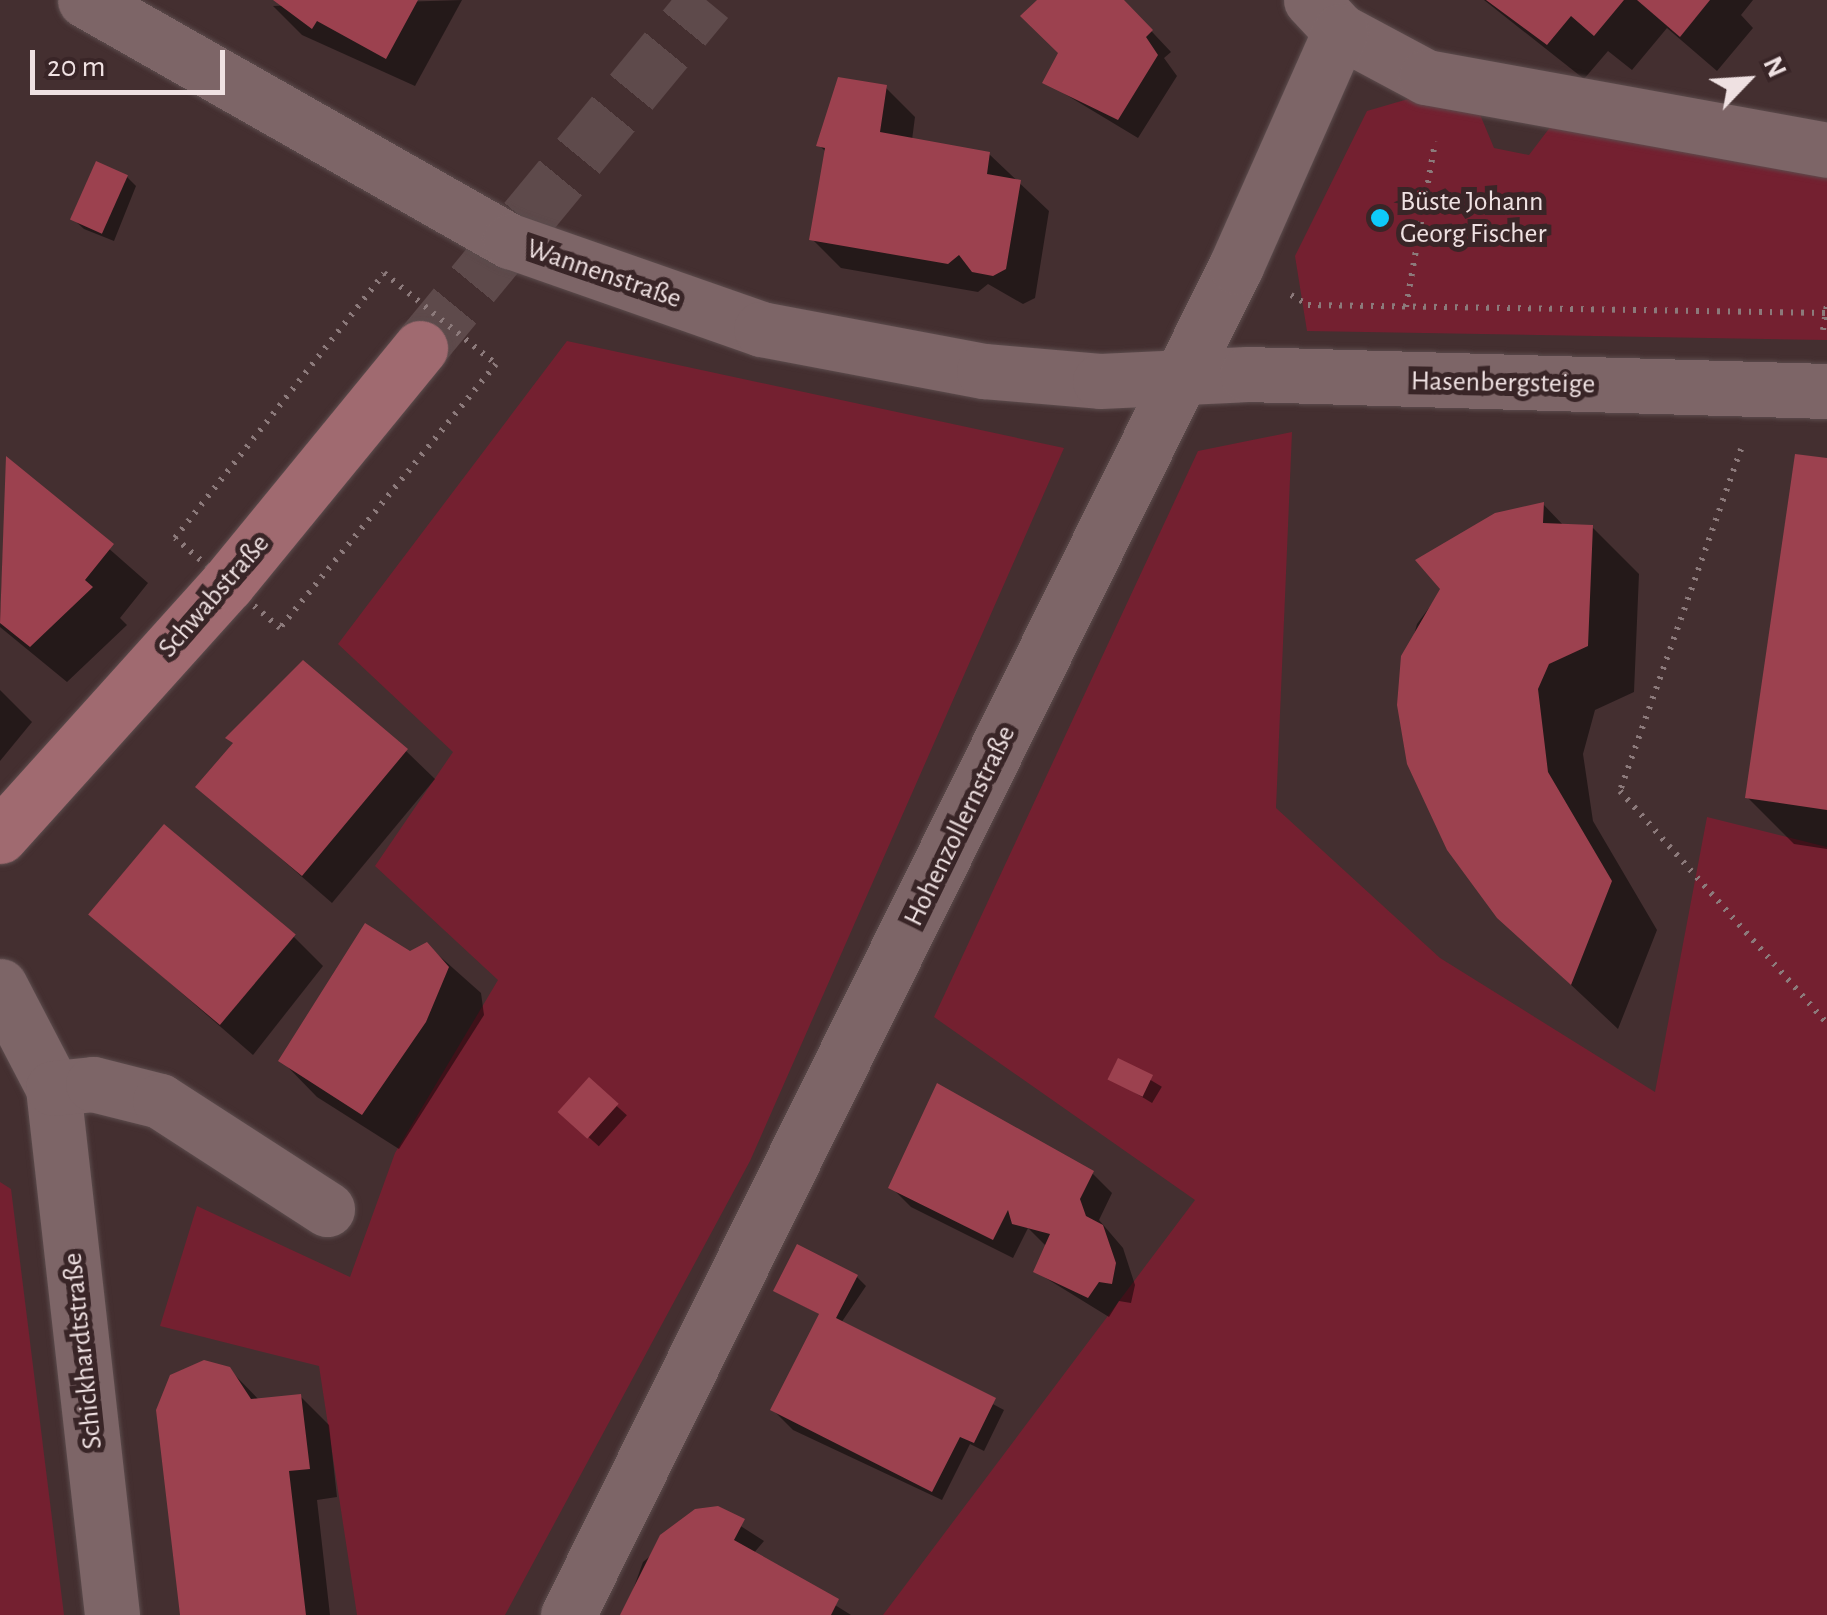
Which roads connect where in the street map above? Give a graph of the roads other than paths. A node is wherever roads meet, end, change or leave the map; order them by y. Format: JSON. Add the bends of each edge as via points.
{"nodes":[{"id":1,"x":85,"y":0,"type":"edge"},
{"id":2,"x":1326,"y":16,"type":"edge"},
{"id":3,"x":1827,"y":150,"type":"edge"},
{"id":4,"x":420,"y":348,"type":"tunnel mouth"},
{"id":5,"x":1179,"y":376,"type":"junction"},
{"id":6,"x":1827,"y":391,"type":"edge"},
{"id":7,"x":0,"y":836,"type":"edge"},
{"id":8,"x":0,"y":986,"type":"edge"},
{"id":9,"x":53,"y":1088,"type":"junction"},
{"id":10,"x":327,"y":1208,"type":"dead end"},
{"id":11,"x":112,"y":1615,"type":"edge"},
{"id":12,"x":568,"y":1615,"type":"edge"}],
"edges":[{"from":1,"to":5,"type":"street","name":"Wannenstraße","via":[[510,240],[761,330],[984,371]]},
{"from":2,"to":3,"type":"street","via":[[1446,82]]},
{"from":2,"to":5,"type":"street","name":"Hohenzollernstraße","via":[[1236,266]]},
{"from":4,"to":7,"type":"main road","name":"Schwabstraße","via":[[226,584]]},
{"from":5,"to":6,"type":"street","name":"Hasenbergsteige"},
{"from":5,"to":12,"type":"street","name":"Hohenzollernstraße"},
{"from":8,"to":9,"type":"street","name":"Schickhardtstraße"},
{"from":9,"to":10,"type":"street","via":[[93,1084],[160,1100]]},
{"from":9,"to":11,"type":"street","name":"Schickhardtstraße"}]}
